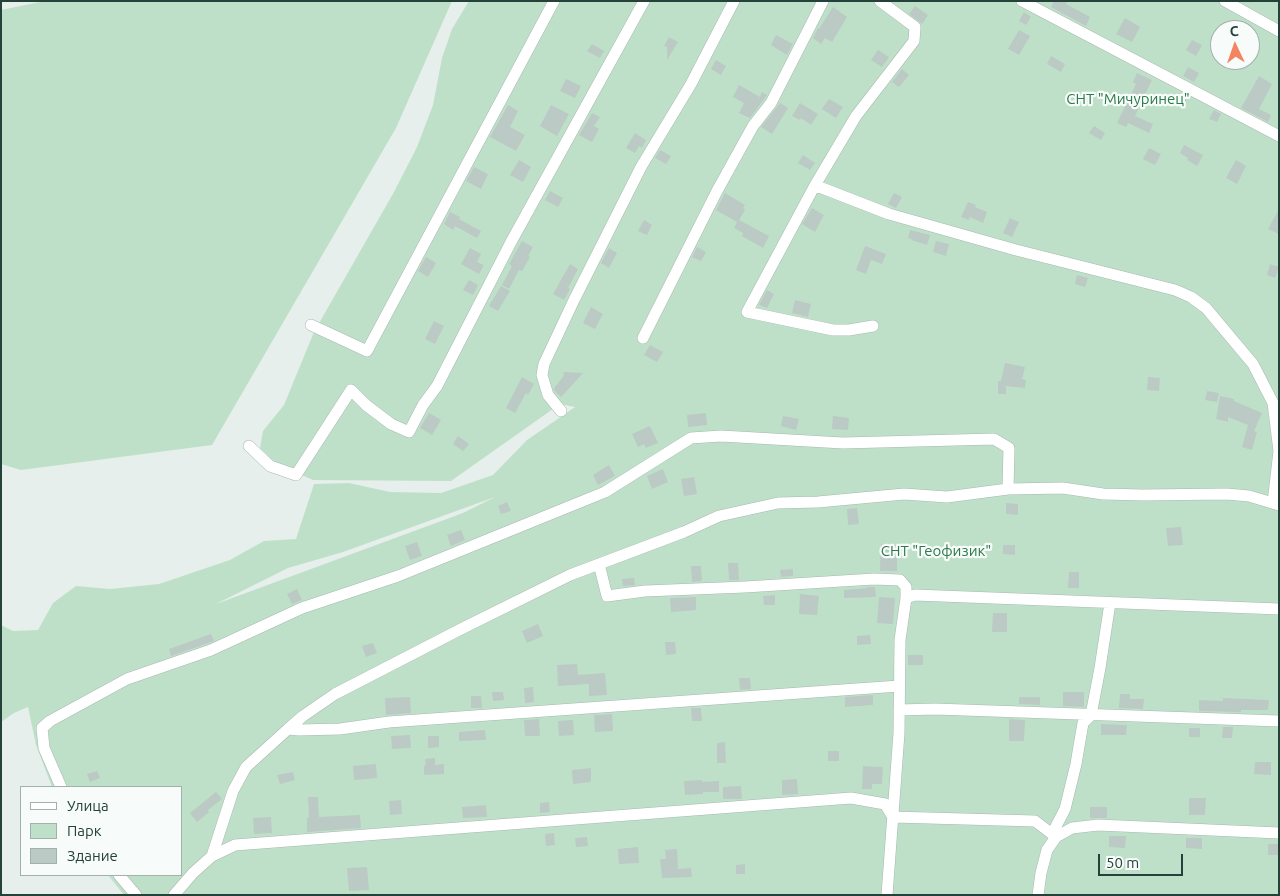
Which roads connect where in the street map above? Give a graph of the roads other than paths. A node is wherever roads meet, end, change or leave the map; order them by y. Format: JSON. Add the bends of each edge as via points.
{"nodes":[{"id":1,"x":554,"y":1,"type":"edge"},
{"id":2,"x":644,"y":1,"type":"edge"},
{"id":3,"x":734,"y":1,"type":"edge"},
{"id":4,"x":823,"y":1,"type":"edge"},
{"id":5,"x":880,"y":1,"type":"edge"},
{"id":6,"x":1022,"y":1,"type":"edge"},
{"id":7,"x":1225,"y":1,"type":"edge"},
{"id":8,"x":1279,"y":30,"type":"edge"},
{"id":9,"x":1279,"y":136,"type":"edge"},
{"id":10,"x":814,"y":187,"type":"junction"},
{"id":11,"x":310,"y":324,"type":"dead end"},
{"id":12,"x":872,"y":326,"type":"dead end"},
{"id":13,"x":643,"y":338,"type":"dead end"},
{"id":14,"x":561,"y":411,"type":"dead end"},
{"id":15,"x":249,"y":446,"type":"dead end"},
{"id":16,"x":1008,"y":489,"type":"junction"},
{"id":17,"x":1276,"y":504,"type":"edge"},
{"id":18,"x":599,"y":564,"type":"junction"},
{"id":19,"x":906,"y":598,"type":"junction"},
{"id":20,"x":1110,"y":603,"type":"junction"},
{"id":21,"x":1279,"y":609,"type":"edge"},
{"id":22,"x":899,"y":686,"type":"junction"},
{"id":23,"x":899,"y":710,"type":"junction"},
{"id":24,"x":1091,"y":715,"type":"junction"},
{"id":25,"x":1279,"y":721,"type":"edge"},
{"id":26,"x":288,"y":729,"type":"junction"},
{"id":27,"x":61,"y":786,"type":"edge"},
{"id":28,"x":893,"y":817,"type":"junction"},
{"id":29,"x":1279,"y":833,"type":"edge"},
{"id":30,"x":1054,"y":835,"type":"junction"},
{"id":31,"x":212,"y":856,"type":"junction"},
{"id":32,"x":119,"y":876,"type":"edge"},
{"id":33,"x":136,"y":895,"type":"edge"},
{"id":34,"x":174,"y":895,"type":"edge"},
{"id":35,"x":887,"y":895,"type":"edge"},
{"id":36,"x":1038,"y":895,"type":"edge"}],
"edges":[{"from":1,"to":11,"type":"street","via":[[367,351]]},
{"from":2,"to":15,"type":"street","via":[[511,242],[437,386],[409,432],[391,424],[351,390],[296,475],[270,466]]},
{"from":3,"to":14,"type":"street","via":[[691,84],[641,167],[544,364],[542,375],[548,395]]},
{"from":4,"to":13,"type":"street","via":[[771,103],[753,126],[717,191]]},
{"from":5,"to":10,"type":"street","via":[[915,27],[914,41],[856,116]]},
{"from":6,"to":9,"type":"street"},
{"from":7,"to":8,"type":"street"},
{"from":10,"to":12,"type":"street","via":[[747,312],[833,330]]},
{"from":10,"to":17,"type":"street","via":[[890,214],[1191,297],[1206,308],[1254,364],[1273,403],[1279,451]]},
{"from":16,"to":17,"type":"street","via":[[1063,488],[1143,495],[1227,494]]},
{"from":16,"to":18,"type":"street","via":[[947,497],[904,494],[778,503],[719,516]]},
{"from":16,"to":27,"type":"street","via":[[1009,448],[994,439],[843,443],[721,436],[691,438],[605,492],[398,576],[302,608],[211,650],[127,679],[50,721],[42,728],[44,748]]},
{"from":18,"to":19,"type":"street","via":[[607,596],[874,579],[900,580],[906,587]]},
{"from":18,"to":26,"type":"street","via":[[334,694]]},
{"from":19,"to":20,"type":"street","via":[[915,595]]},
{"from":19,"to":22,"type":"street","via":[[900,640]]},
{"from":20,"to":21,"type":"street"},
{"from":20,"to":24,"type":"street"},
{"from":22,"to":23,"type":"street"},
{"from":22,"to":26,"type":"street","via":[[389,722],[340,729]]},
{"from":23,"to":24,"type":"street"},
{"from":23,"to":28,"type":"street"},
{"from":24,"to":25,"type":"street"},
{"from":24,"to":30,"type":"street","via":[[1083,723],[1065,809]]},
{"from":26,"to":31,"type":"street","via":[[246,767],[233,791]]},
{"from":28,"to":30,"type":"street","via":[[1036,821]]},
{"from":28,"to":31,"type":"street","via":[[885,804],[851,798],[234,845]]},
{"from":28,"to":35,"type":"street"},
{"from":29,"to":30,"type":"street","via":[[1098,825],[1072,828]]},
{"from":30,"to":36,"type":"street","via":[[1047,850]]},
{"from":31,"to":34,"type":"street"},
{"from":32,"to":33,"type":"street"}]}
